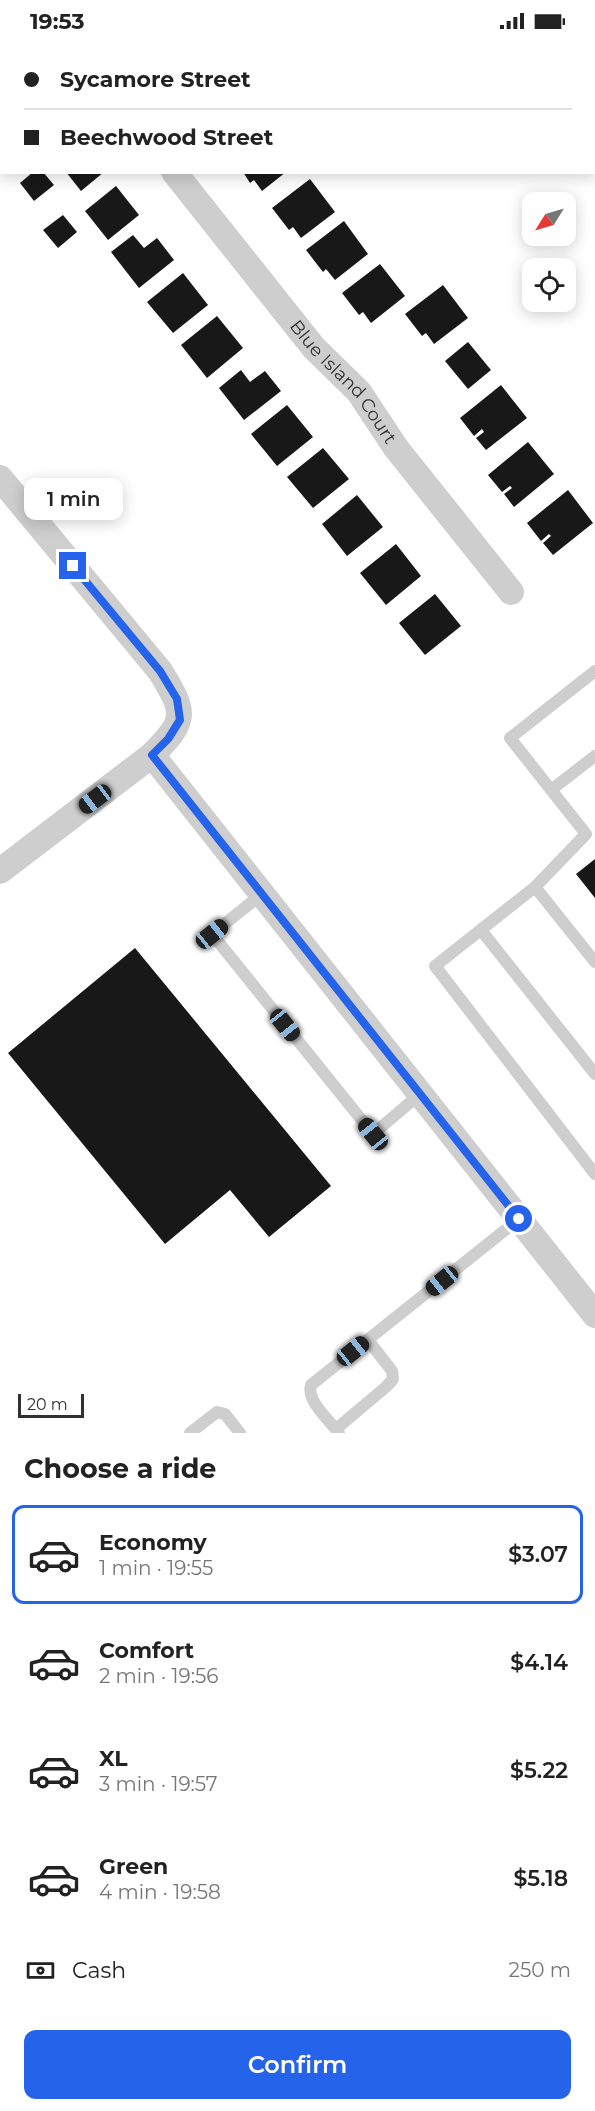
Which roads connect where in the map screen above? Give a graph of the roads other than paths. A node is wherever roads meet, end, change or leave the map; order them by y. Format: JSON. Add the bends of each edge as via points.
{"nodes":[{"id":1,"x":176,"y":174,"type":"edge"},
{"id":2,"x":0,"y":478,"type":"edge"},
{"id":3,"x":511,"y":592,"type":"dead end"},
{"id":4,"x":595,"y":671,"type":"edge"},
{"id":5,"x":152,"y":755,"type":"junction"},
{"id":6,"x":595,"y":756,"type":"edge"},
{"id":7,"x":551,"y":790,"type":"junction"},
{"id":8,"x":591,"y":830,"type":"edge"},
{"id":9,"x":0,"y":871,"type":"edge"},
{"id":10,"x":535,"y":887,"type":"junction"},
{"id":11,"x":262,"y":894,"type":"junction"},
{"id":12,"x":481,"y":930,"type":"junction"},
{"id":13,"x":595,"y":962,"type":"edge"},
{"id":14,"x":595,"y":1074,"type":"edge"},
{"id":15,"x":420,"y":1094,"type":"junction"},
{"id":16,"x":595,"y":1174,"type":"edge"},
{"id":17,"x":519,"y":1219,"type":"junction"},
{"id":18,"x":595,"y":1315,"type":"edge"},
{"id":19,"x":368,"y":1340,"type":"junction"},
{"id":20,"x":337,"y":1431,"type":"edge"},
{"id":21,"x":190,"y":1433,"type":"edge"},
{"id":22,"x":240,"y":1433,"type":"edge"}],
"edges":[{"from":1,"to":3,"type":"street","name":"Blue Island Court","via":[[314,348],[359,392],[396,448]]},
{"from":2,"to":5,"type":"street","via":[[160,671],[177,699],[180,720]]},
{"from":4,"to":7,"type":"lane","via":[[510,738]]},
{"from":5,"to":9,"type":"street"},
{"from":5,"to":11,"type":"street"},
{"from":6,"to":7,"type":"lane"},
{"from":7,"to":8,"type":"lane"},
{"from":8,"to":10,"type":"lane"},
{"from":10,"to":12,"type":"lane"},
{"from":10,"to":13,"type":"lane"},
{"from":11,"to":15,"type":"street"},
{"from":11,"to":15,"type":"lane","via":[[212,934],[373,1134]]},
{"from":12,"to":14,"type":"lane"},
{"from":12,"to":16,"type":"lane","via":[[435,966]]},
{"from":15,"to":17,"type":"street"},
{"from":17,"to":18,"type":"street"},
{"from":17,"to":19,"type":"lane"},
{"from":19,"to":20,"type":"lane","via":[[392,1371],[393,1379]]},
{"from":19,"to":20,"type":"lane","via":[[311,1385],[312,1399]]},
{"from":21,"to":22,"type":"lane","via":[[217,1412],[225,1414]]}]}
